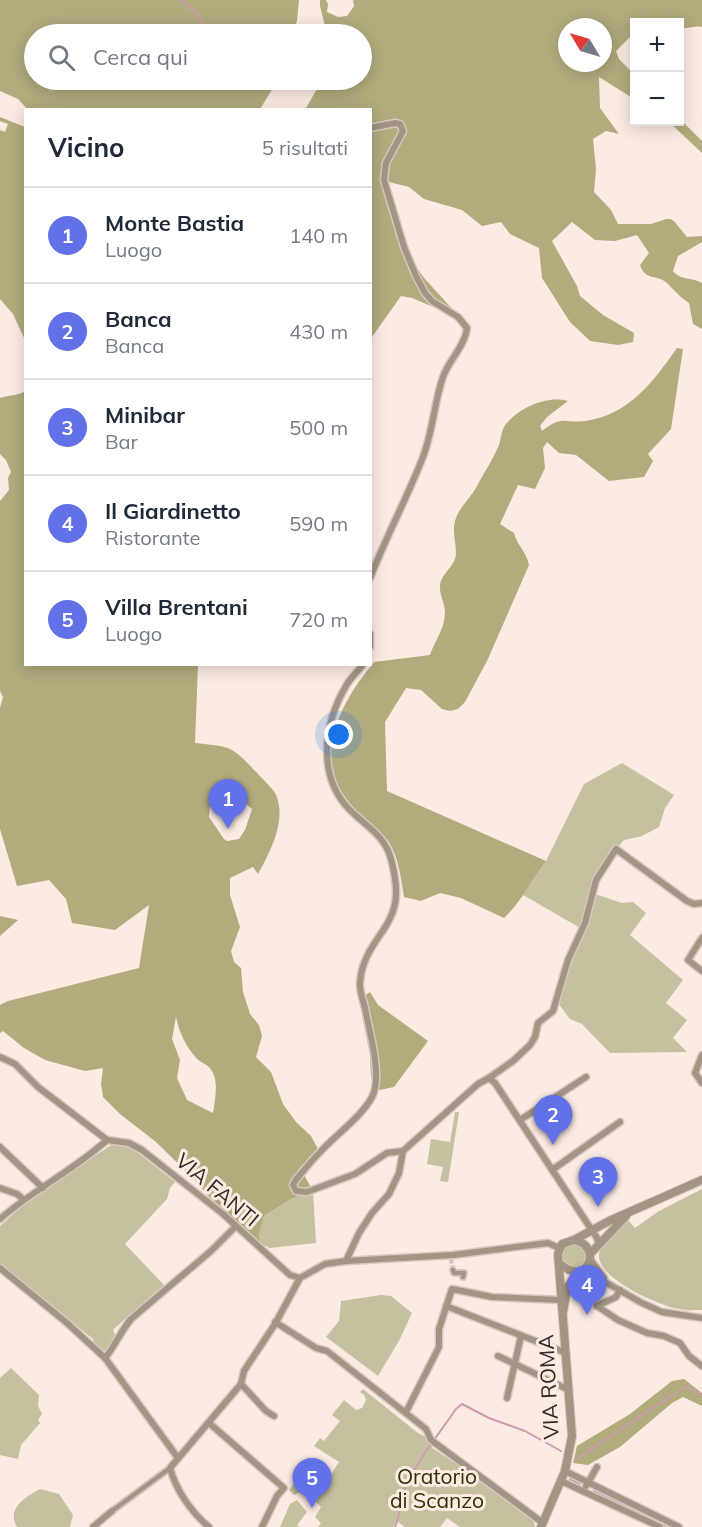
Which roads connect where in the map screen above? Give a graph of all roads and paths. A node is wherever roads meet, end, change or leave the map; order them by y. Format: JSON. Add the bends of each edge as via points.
{"nodes":[{"id":1,"x":372,"y":128,"type":"edge"},
{"id":2,"x":372,"y":573,"type":"edge"},
{"id":3,"x":361,"y":666,"type":"edge"},
{"id":4,"x":702,"y":903,"type":"edge"},
{"id":5,"x":702,"y":938,"type":"edge"},
{"id":6,"x":702,"y":971,"type":"edge"},
{"id":7,"x":702,"y":1055,"type":"edge"},
{"id":8,"x":0,"y":1057,"type":"edge"},
{"id":9,"x":586,"y":1077,"type":"dead end"},
{"id":10,"x":489,"y":1078,"type":"junction"},
{"id":11,"x":702,"y":1083,"type":"edge"},
{"id":12,"x":520,"y":1120,"type":"junction"},
{"id":13,"x":620,"y":1122,"type":"dead end"},
{"id":14,"x":107,"y":1140,"type":"junction"},
{"id":15,"x":0,"y":1147,"type":"edge"},
{"id":16,"x":403,"y":1151,"type":"junction"},
{"id":17,"x":552,"y":1170,"type":"junction"},
{"id":18,"x":702,"y":1180,"type":"edge"},
{"id":19,"x":0,"y":1188,"type":"edge"},
{"id":20,"x":43,"y":1188,"type":"junction"},
{"id":21,"x":23,"y":1200,"type":"junction"},
{"id":22,"x":630,"y":1213,"type":"junction"},
{"id":23,"x":0,"y":1220,"type":"edge"},
{"id":24,"x":236,"y":1226,"type":"junction"},
{"id":25,"x":592,"y":1230,"type":"junction"},
{"id":26,"x":574,"y":1240,"type":"junction"},
{"id":27,"x":599,"y":1244,"type":"junction"},
{"id":28,"x":559,"y":1248,"type":"junction"},
{"id":29,"x":590,"y":1257,"type":"junction"},
{"id":30,"x":346,"y":1261,"type":"junction"},
{"id":31,"x":560,"y":1264,"type":"junction"},
{"id":32,"x":0,"y":1270,"type":"edge"},
{"id":33,"x":453,"y":1270,"type":"tunnel mouth"},
{"id":34,"x":582,"y":1271,"type":"junction"},
{"id":35,"x":463,"y":1277,"type":"dead end"},
{"id":36,"x":300,"y":1278,"type":"junction"},
{"id":37,"x":606,"y":1281,"type":"junction"},
{"id":38,"x":620,"y":1290,"type":"junction"},
{"id":39,"x":561,"y":1300,"type":"junction"},
{"id":40,"x":446,"y":1306,"type":"junction"},
{"id":41,"x":563,"y":1312,"type":"junction"},
{"id":42,"x":702,"y":1318,"type":"edge"},
{"id":43,"x":275,"y":1322,"type":"junction"},
{"id":44,"x":521,"y":1336,"type":"junction"},
{"id":45,"x":566,"y":1353,"type":"junction"},
{"id":46,"x":498,"y":1356,"type":"dead end"},
{"id":47,"x":105,"y":1358,"type":"junction"},
{"id":48,"x":515,"y":1363,"type":"junction"},
{"id":49,"x":702,"y":1366,"type":"edge"},
{"id":50,"x":241,"y":1384,"type":"junction"},
{"id":51,"x":569,"y":1390,"type":"junction"},
{"id":52,"x":507,"y":1398,"type":"dead end"},
{"id":53,"x":406,"y":1412,"type":"junction"},
{"id":54,"x":274,"y":1416,"type":"dead end"},
{"id":55,"x":209,"y":1423,"type":"junction"},
{"id":56,"x":178,"y":1458,"type":"junction"},
{"id":57,"x":597,"y":1467,"type":"dead end"},
{"id":58,"x":170,"y":1468,"type":"junction"},
{"id":59,"x":565,"y":1471,"type":"junction"},
{"id":60,"x":561,"y":1480,"type":"junction"},
{"id":61,"x":588,"y":1484,"type":"junction"},
{"id":62,"x":585,"y":1492,"type":"junction"},
{"id":63,"x":112,"y":1511,"type":"joint"},
{"id":64,"x":542,"y":1525,"type":"edge"},
{"id":65,"x":93,"y":1527,"type":"edge"},
{"id":66,"x":209,"y":1527,"type":"edge"},
{"id":67,"x":262,"y":1527,"type":"edge"},
{"id":68,"x":660,"y":1527,"type":"edge"},
{"id":69,"x":678,"y":1527,"type":"edge"}],
"edges":[{"from":1,"to":2,"type":"street","via":[[400,124],[403,131],[386,163],[384,180],[404,247],[432,301],[458,317],[467,328],[438,391],[423,456]]},
{"from":3,"to":16,"type":"street","via":[[336,704],[327,758],[328,773],[338,796],[386,846],[397,889],[386,926],[362,966],[360,985],[376,1087],[368,1104],[315,1158],[292,1185],[293,1189],[307,1192],[355,1174],[387,1153]]},
{"from":4,"to":10,"type":"street","via":[[687,901],[616,849],[596,880],[553,1011],[538,1023],[530,1045]]},
{"from":5,"to":6,"type":"street","via":[[688,960]]},
{"from":7,"to":11,"type":"street","via":[[695,1072]]},
{"from":8,"to":14,"type":"street","via":[[15,1064],[38,1087]]},
{"from":9,"to":12,"type":"street"},
{"from":10,"to":12,"type":"street"},
{"from":10,"to":16,"type":"street"},
{"from":12,"to":17,"type":"street"},
{"from":13,"to":17,"type":"street"},
{"from":14,"to":20,"type":"street"},
{"from":14,"to":24,"type":"street","name":"VIA FANTI","via":[[129,1143],[142,1150]]},
{"from":15,"to":20,"type":"street"},
{"from":16,"to":30,"type":"street","via":[[399,1173],[389,1194],[359,1233]]},
{"from":17,"to":25,"type":"street"},
{"from":18,"to":22,"type":"street"},
{"from":19,"to":21,"type":"street"},
{"from":20,"to":21,"type":"street"},
{"from":21,"to":23,"type":"street"},
{"from":22,"to":25,"type":"street"},
{"from":22,"to":27,"type":"street"},
{"from":24,"to":36,"type":"street","name":"VIA FANTI","via":[[290,1275]]},
{"from":24,"to":47,"type":"street","via":[[131,1319]]},
{"from":25,"to":26,"type":"street"},
{"from":25,"to":27,"type":"street"},
{"from":26,"to":28,"type":"street"},
{"from":26,"to":29,"type":"street","via":[[584,1244]]},
{"from":27,"to":29,"type":"street"},
{"from":28,"to":30,"type":"street","via":[[548,1243],[452,1257]]},
{"from":28,"to":31,"type":"street"},
{"from":29,"to":34,"type":"street"},
{"from":29,"to":37,"type":"street"},
{"from":30,"to":36,"type":"street","via":[[325,1264]]},
{"from":31,"to":34,"type":"street"},
{"from":31,"to":39,"type":"street","name":"VIA ROMA"},
{"from":32,"to":47,"type":"street"},
{"from":33,"to":35,"type":"street","via":[[464,1273]]},
{"from":34,"to":37,"type":"street"},
{"from":34,"to":41,"type":"street","name":"VIA ROMA","via":[[568,1287]]},
{"from":36,"to":43,"type":"street"},
{"from":37,"to":38,"type":"street"},
{"from":38,"to":42,"type":"street","via":[[662,1312]]},
{"from":38,"to":49,"type":"street","via":[[616,1297],[597,1306],[647,1333],[680,1343]]},
{"from":39,"to":40,"type":"street","via":[[492,1297],[452,1288]]},
{"from":39,"to":41,"type":"street","name":"VIA ROMA"},
{"from":40,"to":44,"type":"street"},
{"from":40,"to":53,"type":"street","via":[[439,1329],[439,1347]]},
{"from":41,"to":45,"type":"street","name":"VIA ROMA"},
{"from":43,"to":50,"type":"street","via":[[244,1371]]},
{"from":43,"to":53,"type":"street","via":[[327,1351]]},
{"from":44,"to":45,"type":"street"},
{"from":44,"to":48,"type":"street"},
{"from":45,"to":51,"type":"street","name":"VIA ROMA"},
{"from":46,"to":48,"type":"street"},
{"from":47,"to":56,"type":"street"},
{"from":48,"to":51,"type":"street"},
{"from":48,"to":52,"type":"street"},
{"from":50,"to":54,"type":"street"},
{"from":50,"to":55,"type":"street"},
{"from":51,"to":59,"type":"street","name":"VIA ROMA","via":[[572,1436]]},
{"from":53,"to":64,"type":"street","via":[[426,1429],[433,1441]]},
{"from":55,"to":56,"type":"street"},
{"from":55,"to":67,"type":"street","via":[[284,1488]]},
{"from":56,"to":58,"type":"street"},
{"from":57,"to":61,"type":"street"},
{"from":58,"to":63,"type":"street"},
{"from":58,"to":66,"type":"street","via":[[173,1482],[193,1512]]},
{"from":59,"to":60,"type":"street","name":"VIA ROMA"},
{"from":59,"to":61,"type":"street"},
{"from":60,"to":62,"type":"street"},
{"from":60,"to":64,"type":"street","name":"VIA ROMA"},
{"from":61,"to":62,"type":"street"},
{"from":61,"to":69,"type":"street"},
{"from":62,"to":68,"type":"street"},
{"from":63,"to":65,"type":"street"}]}
